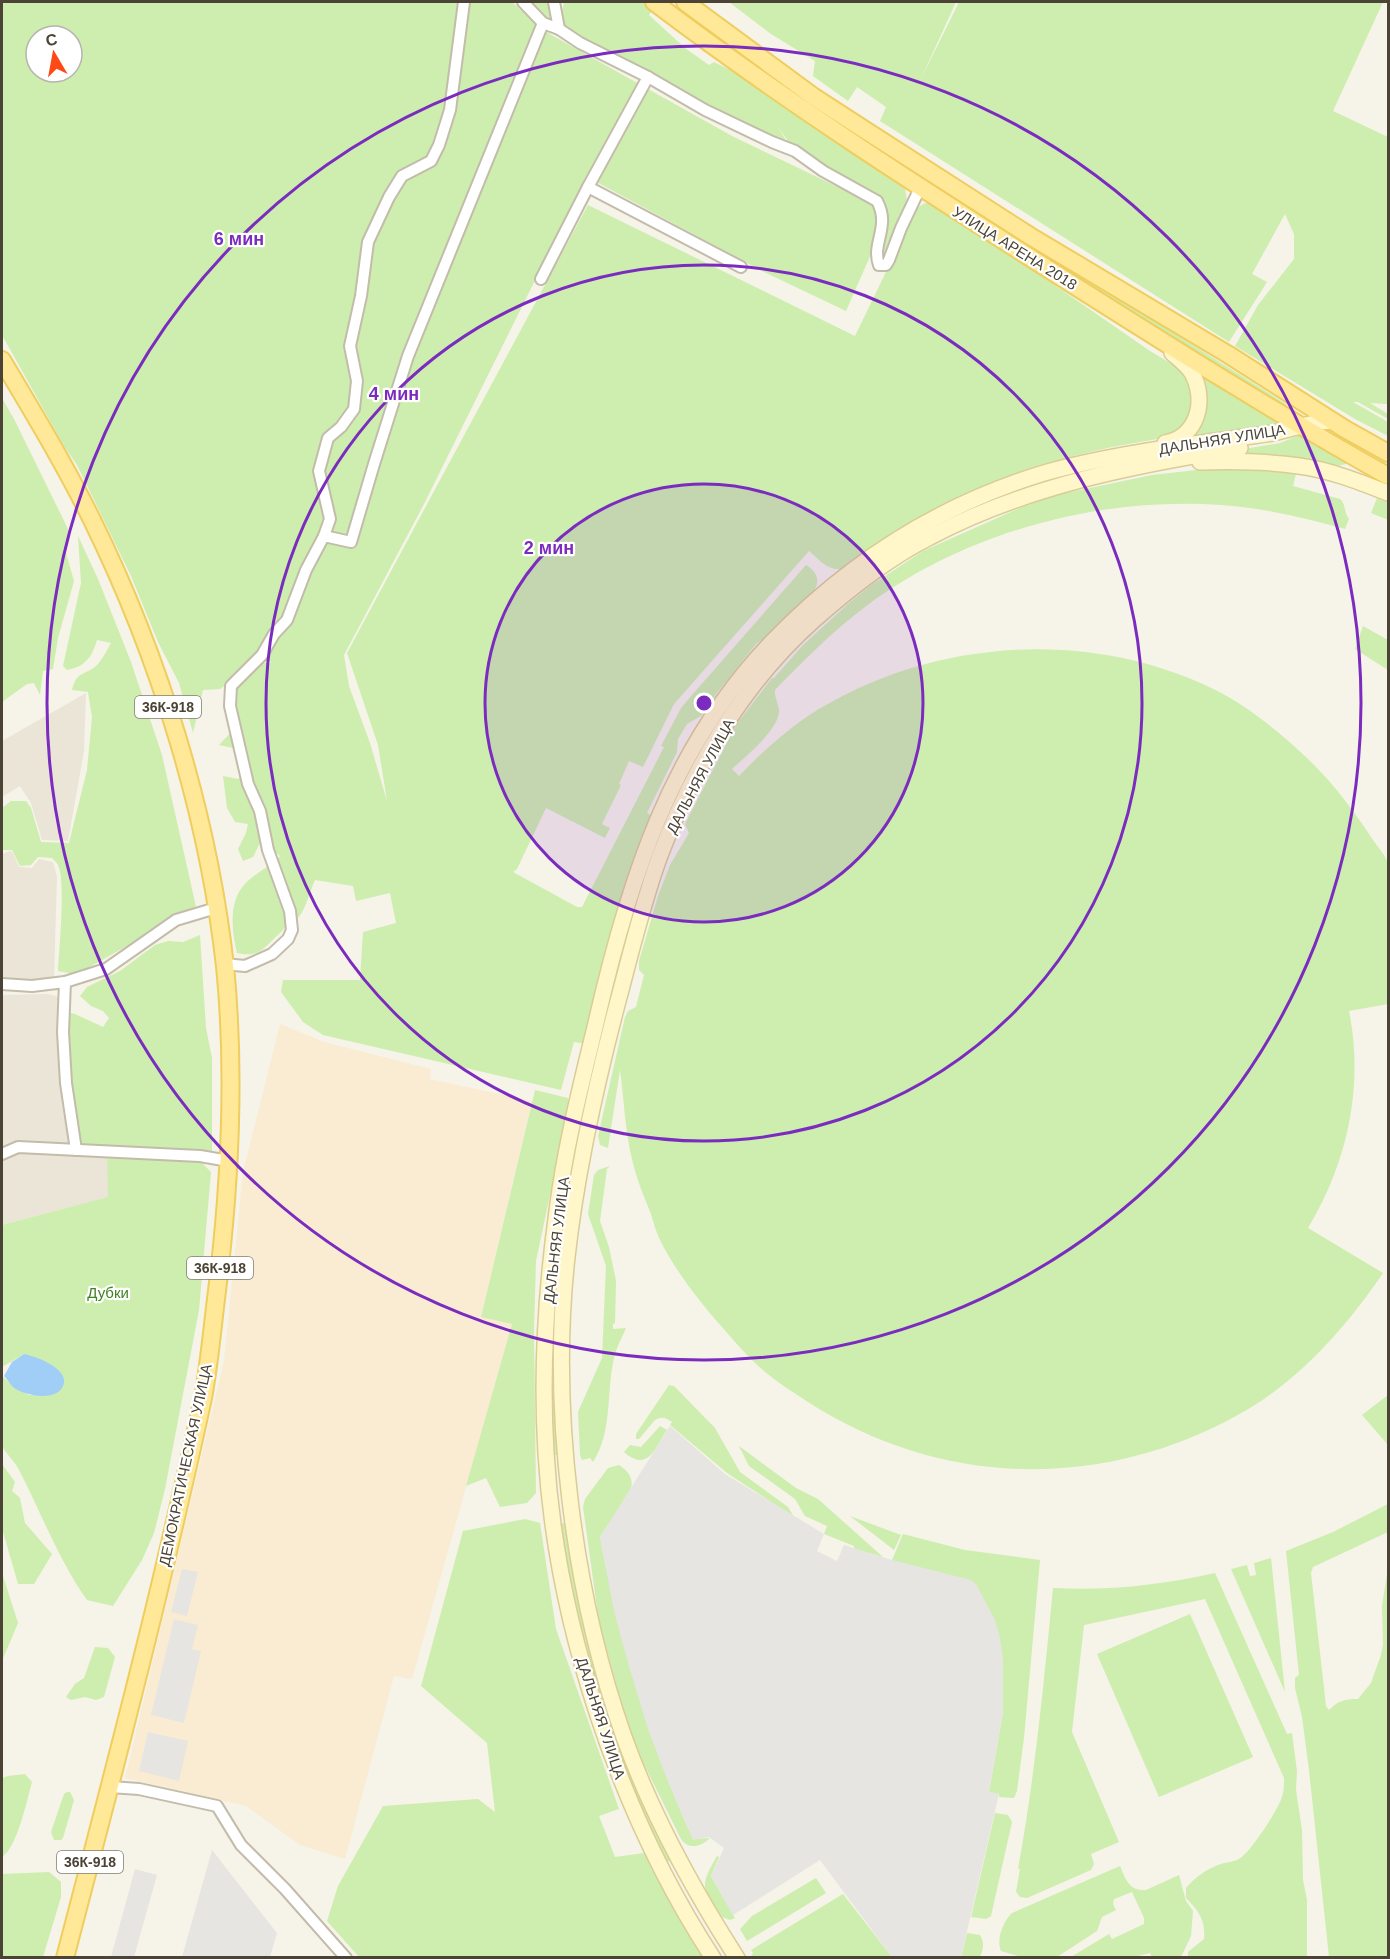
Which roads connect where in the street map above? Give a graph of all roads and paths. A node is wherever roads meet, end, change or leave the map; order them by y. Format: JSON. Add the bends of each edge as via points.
{"nodes":[{"id":1,"x":464,"y":2,"type":"edge"},
{"id":2,"x":523,"y":2,"type":"edge"},
{"id":3,"x":554,"y":2,"type":"edge"},
{"id":4,"x":654,"y":2,"type":"edge"},
{"id":5,"x":685,"y":2,"type":"edge"},
{"id":6,"x":543,"y":23,"type":"junction"},
{"id":7,"x":559,"y":29,"type":"junction"},
{"id":8,"x":648,"y":77,"type":"junction"},
{"id":9,"x":588,"y":187,"type":"junction"},
{"id":10,"x":921,"y":188,"type":"junction"},
{"id":11,"x":741,"y":267,"type":"dead end"},
{"id":12,"x":541,"y":279,"type":"dead end"},
{"id":13,"x":1148,"y":332,"type":"junction"},
{"id":14,"x":2,"y":360,"type":"edge"},
{"id":15,"x":1295,"y":398,"type":"junction"},
{"id":16,"x":1333,"y":421,"type":"junction"},
{"id":17,"x":1301,"y":425,"type":"junction"},
{"id":18,"x":1389,"y":453,"type":"edge"},
{"id":19,"x":1060,"y":469,"type":"junction"},
{"id":20,"x":1117,"y":471,"type":"junction"},
{"id":21,"x":1389,"y":477,"type":"edge"},
{"id":22,"x":1389,"y":493,"type":"edge"},
{"id":23,"x":324,"y":536,"type":"junction"},
{"id":24,"x":733,"y":701,"type":"junction"},
{"id":25,"x":216,"y":908,"type":"junction"},
{"id":26,"x":224,"y":964,"type":"junction"},
{"id":27,"x":606,"y":980,"type":"junction"},
{"id":28,"x":65,"y":982,"type":"junction"},
{"id":29,"x":2,"y":984,"type":"edge"},
{"id":30,"x":622,"y":985,"type":"junction"},
{"id":31,"x":76,"y":1150,"type":"junction"},
{"id":32,"x":567,"y":1152,"type":"junction"},
{"id":33,"x":2,"y":1154,"type":"edge"},
{"id":34,"x":584,"y":1155,"type":"junction"},
{"id":35,"x":229,"y":1161,"type":"junction"},
{"id":36,"x":546,"y":1349,"type":"junction"},
{"id":37,"x":562,"y":1350,"type":"junction"},
{"id":38,"x":569,"y":1485,"type":"junction"},
{"id":39,"x":549,"y":1488,"type":"junction"},
{"id":40,"x":110,"y":1787,"type":"junction"},
{"id":41,"x":684,"y":1869,"type":"junction"},
{"id":42,"x":667,"y":1878,"type":"junction"},
{"id":43,"x":66,"y":1958,"type":"edge"},
{"id":44,"x":346,"y":1958,"type":"edge"},
{"id":45,"x":713,"y":1958,"type":"edge"},
{"id":46,"x":737,"y":1958,"type":"edge"}],
"edges":[{"from":1,"to":23,"type":"street","via":[[450,110],[439,145],[431,161],[402,176],[368,242],[350,346],[357,381],[354,409],[328,438],[319,471],[330,519]]},
{"from":2,"to":6,"type":"street"},
{"from":3,"to":7,"type":"street"},
{"from":4,"to":10,"type":"main road","name":"УЛИЦА АРЕНА 2018"},
{"from":5,"to":15,"type":"main road","name":"УЛИЦА АРЕНА 2018","via":[[841,115]]},
{"from":6,"to":7,"type":"street"},
{"from":6,"to":23,"type":"street","via":[[408,356],[351,542]]},
{"from":7,"to":8,"type":"street"},
{"from":8,"to":9,"type":"street"},
{"from":8,"to":10,"type":"street","via":[[705,110],[795,151],[822,171],[877,201],[883,221],[876,252],[879,264],[886,265],[889,260]]},
{"from":9,"to":11,"type":"street"},
{"from":9,"to":12,"type":"street"},
{"from":10,"to":13,"type":"main road","name":"УЛИЦА АРЕНА 2018"},
{"from":13,"to":17,"type":"main road","name":"УЛИЦА АРЕНА 2018"},
{"from":13,"to":19,"type":"main road","via":[[1191,371],[1197,384],[1200,406],[1191,427],[1172,441],[1092,457]]},
{"from":14,"to":25,"type":"main road","name":"ДЕМОКРАТИЧЕСКАЯ УЛИЦА","number":"36К-918","via":[[90,515],[157,675],[187,770]]},
{"from":15,"to":16,"type":"main road","name":"УЛИЦА АРЕНА 2018"},
{"from":15,"to":17,"type":"main road","via":[[1303,417]]},
{"from":16,"to":17,"type":"main road"},
{"from":16,"to":18,"type":"main road","name":"УЛИЦА АРЕНА 2018"},
{"from":17,"to":19,"type":"main road","name":"ДАЛЬНЯЯ УЛИЦА"},
{"from":17,"to":20,"type":"main road","name":"ДАЛЬНЯЯ УЛИЦА","via":[[1296,434],[1274,442]]},
{"from":17,"to":21,"type":"main road","name":"УЛИЦА АРЕНА 2018"},
{"from":19,"to":24,"type":"main road","name":"ДАЛЬНЯЯ УЛИЦА","via":[[986,494],[899,537],[800,615],[751,666]]},
{"from":20,"to":22,"type":"main road","via":[[1194,462],[1270,463],[1331,473]]},
{"from":20,"to":24,"type":"main road","name":"ДАЛЬНЯЯ УЛИЦА","via":[[1032,494],[924,539],[811,623]]},
{"from":23,"to":26,"type":"street","via":[[287,620],[262,656],[231,686],[230,706],[248,784],[260,811],[268,850],[290,911],[292,930],[272,954],[245,966]]},
{"from":24,"to":27,"type":"main road","name":"ДАЛЬНЯЯ УЛИЦА","via":[[696,742],[655,822],[622,917]]},
{"from":24,"to":30,"type":"main road","name":"ДАЛЬНЯЯ УЛИЦА","via":[[728,720],[660,856]]},
{"from":25,"to":26,"type":"main road","name":"ДЕМОКРАТИЧЕСКАЯ УЛИЦА","number":"36К-918"},
{"from":25,"to":28,"type":"street","via":[[176,920],[106,969]]},
{"from":26,"to":35,"type":"main road","name":"ДЕМОКРАТИЧЕСКАЯ УЛИЦА","number":"36К-918","via":[[232,1112]]},
{"from":27,"to":30,"type":"main road"},
{"from":27,"to":32,"type":"main road","name":"ДАЛЬНЯЯ УЛИЦА"},
{"from":28,"to":29,"type":"street"},
{"from":28,"to":31,"type":"street","via":[[66,1083]]},
{"from":30,"to":34,"type":"main road","name":"ДАЛЬНЯЯ УЛИЦА"},
{"from":31,"to":33,"type":"street","via":[[18,1147]]},
{"from":31,"to":35,"type":"street"},
{"from":32,"to":34,"type":"main road"},
{"from":32,"to":36,"type":"main road","name":"ДАЛЬНЯЯ УЛИЦА","via":[[549,1280]]},
{"from":34,"to":37,"type":"main road","name":"ДАЛЬНЯЯ УЛИЦА","via":[[567,1260]]},
{"from":35,"to":40,"type":"main road","name":"ДЕМОКРАТИЧЕСКАЯ УЛИЦА","number":"36К-918","via":[[225,1226],[203,1394]]},
{"from":36,"to":37,"type":"main road"},
{"from":36,"to":39,"type":"main road","name":"ДАЛЬНЯЯ УЛИЦА","via":[[544,1405]]},
{"from":37,"to":38,"type":"main road","name":"ДАЛЬНЯЯ УЛИЦА"},
{"from":38,"to":39,"type":"main road"},
{"from":38,"to":41,"type":"main road","name":"ДАЛЬНЯЯ УЛИЦА","via":[[590,1615],[608,1687],[642,1782]]},
{"from":39,"to":42,"type":"main road","name":"ДАЛЬНЯЯ УЛИЦА","via":[[557,1550],[581,1658],[621,1780]]},
{"from":40,"to":43,"type":"main road","name":"ДЕМОКРАТИЧЕСКАЯ УЛИЦА","number":"36К-918"},
{"from":40,"to":44,"type":"street","via":[[139,1789],[217,1806],[241,1845]]},
{"from":41,"to":42,"type":"main road"},
{"from":41,"to":46,"type":"main road","name":"ДАЛЬНЯЯ УЛИЦА"},
{"from":42,"to":45,"type":"main road","name":"ДАЛЬНЯЯ УЛИЦА"}]}
